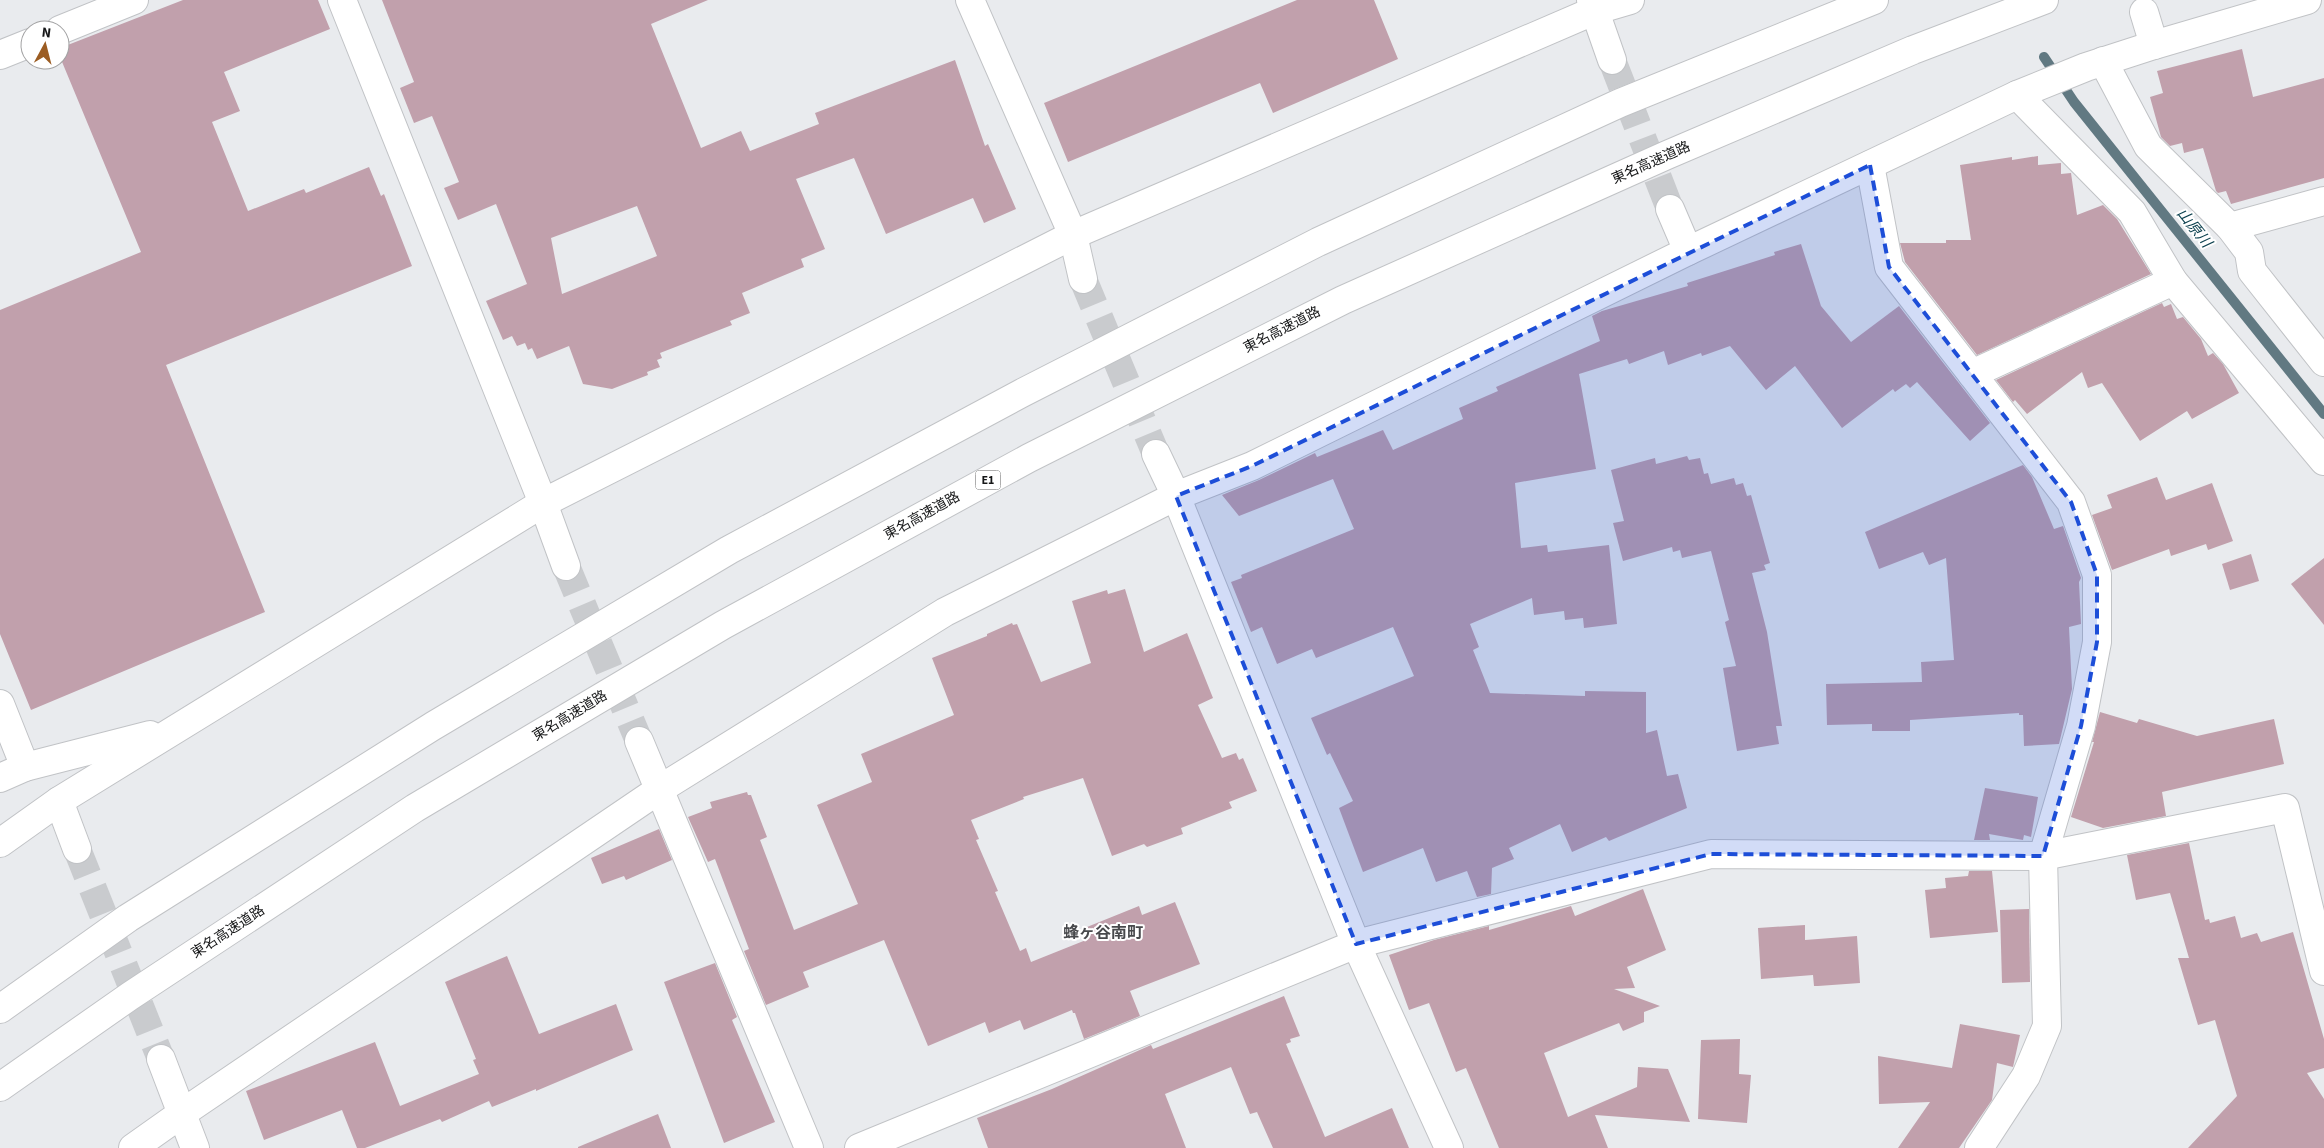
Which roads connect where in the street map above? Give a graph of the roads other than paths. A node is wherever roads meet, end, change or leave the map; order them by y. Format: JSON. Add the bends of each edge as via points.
{"nodes":[{"id":1,"x":134,"y":0,"type":"edge"},
{"id":2,"x":342,"y":0,"type":"edge"},
{"id":3,"x":970,"y":0,"type":"edge"},
{"id":4,"x":1630,"y":0,"type":"edge"},
{"id":5,"x":1874,"y":0,"type":"edge"},
{"id":6,"x":2044,"y":0,"type":"edge"},
{"id":7,"x":2307,"y":0,"type":"edge"},
{"id":8,"x":1594,"y":5,"type":"edge"},
{"id":9,"x":2144,"y":12,"type":"dead end"},
{"id":10,"x":70,"y":26,"type":"edge"},
{"id":11,"x":2154,"y":44,"type":"junction"},
{"id":12,"x":20,"y":47,"type":"edge"},
{"id":13,"x":0,"y":55,"type":"edge"},
{"id":14,"x":1612,"y":60,"type":"tunnel mouth"},
{"id":15,"x":2094,"y":64,"type":"junction"},
{"id":16,"x":2027,"y":91,"type":"junction"},
{"id":17,"x":1870,"y":165,"type":"junction"},
{"id":18,"x":2324,"y":201,"type":"edge"},
{"id":19,"x":1670,"y":209,"type":"tunnel mouth"},
{"id":20,"x":2230,"y":227,"type":"junction"},
{"id":21,"x":1073,"y":235,"type":"junction"},
{"id":22,"x":1688,"y":251,"type":"junction"},
{"id":23,"x":1084,"y":279,"type":"tunnel mouth"},
{"id":24,"x":2173,"y":281,"type":"junction"},
{"id":25,"x":2324,"y":362,"type":"edge"},
{"id":26,"x":1972,"y":374,"type":"junction"},
{"id":27,"x":1156,"y":454,"type":"tunnel mouth"},
{"id":28,"x":2324,"y":461,"type":"edge"},
{"id":29,"x":1176,"y":496,"type":"junction"},
{"id":30,"x":543,"y":503,"type":"junction"},
{"id":31,"x":566,"y":566,"type":"tunnel mouth"},
{"id":32,"x":0,"y":704,"type":"edge"},
{"id":33,"x":178,"y":728,"type":"junction"},
{"id":34,"x":639,"y":741,"type":"tunnel mouth"},
{"id":35,"x":25,"y":767,"type":"junction"},
{"id":36,"x":0,"y":778,"type":"edge"},
{"id":37,"x":660,"y":789,"type":"junction"},
{"id":38,"x":59,"y":801,"type":"junction"},
{"id":39,"x":0,"y":843,"type":"edge"},
{"id":40,"x":77,"y":848,"type":"tunnel mouth"},
{"id":41,"x":2043,"y":856,"type":"junction"},
{"id":42,"x":1356,"y":944,"type":"junction"},
{"id":43,"x":2324,"y":971,"type":"edge"},
{"id":44,"x":0,"y":1009,"type":"edge"},
{"id":45,"x":160,"y":1059,"type":"tunnel mouth"},
{"id":46,"x":0,"y":1087,"type":"edge"},
{"id":47,"x":180,"y":1114,"type":"junction"},
{"id":48,"x":133,"y":1148,"type":"edge"},
{"id":49,"x":194,"y":1148,"type":"edge"},
{"id":50,"x":809,"y":1148,"type":"edge"},
{"id":51,"x":859,"y":1148,"type":"edge"},
{"id":52,"x":1448,"y":1148,"type":"edge"},
{"id":53,"x":1979,"y":1148,"type":"edge"}],
"edges":[{"from":1,"to":10,"type":"main road"},
{"from":2,"to":30,"type":"main road"},
{"from":3,"to":21,"type":"main road"},
{"from":4,"to":8,"type":"main road"},
{"from":5,"to":44,"type":"main road","via":[[1620,102],[1318,242],[1022,393],[729,550],[433,726],[161,897]]},
{"from":6,"to":46,"type":"main road","name":"東名高速道路","number":"E1","via":[[1876,66],[1667,155],[1361,292],[1029,458],[723,624],[415,808],[130,996]]},
{"from":7,"to":11,"type":"main road"},
{"from":8,"to":14,"type":"main road"},
{"from":8,"to":21,"type":"main road"},
{"from":9,"to":11,"type":"main road"},
{"from":11,"to":15,"type":"main road"},
{"from":12,"to":13,"type":"main road"},
{"from":15,"to":16,"type":"main road"},
{"from":15,"to":20,"type":"main road","via":[[2148,146]]},
{"from":16,"to":17,"type":"main road"},
{"from":16,"to":24,"type":"main road","via":[[2132,212]]},
{"from":17,"to":22,"type":"main road"},
{"from":17,"to":26,"type":"main road","via":[[1889,267]]},
{"from":18,"to":20,"type":"main road"},
{"from":19,"to":22,"type":"main road"},
{"from":20,"to":25,"type":"main road","via":[[2249,252],[2252,271]]},
{"from":21,"to":23,"type":"main road"},
{"from":21,"to":30,"type":"main road"},
{"from":22,"to":29,"type":"main road","via":[[1252,466]]},
{"from":24,"to":26,"type":"main road"},
{"from":24,"to":28,"type":"main road"},
{"from":26,"to":41,"type":"main road","via":[[2071,502],[2097,575],[2097,642],[2081,726]]},
{"from":27,"to":29,"type":"main road"},
{"from":29,"to":37,"type":"main road","via":[[945,612]]},
{"from":29,"to":42,"type":"main road"},
{"from":30,"to":31,"type":"main road"},
{"from":30,"to":33,"type":"main road"},
{"from":32,"to":35,"type":"main road"},
{"from":33,"to":35,"type":"main road"},
{"from":33,"to":38,"type":"main road"},
{"from":34,"to":37,"type":"main road"},
{"from":35,"to":36,"type":"main road"},
{"from":37,"to":47,"type":"main road"},
{"from":37,"to":50,"type":"main road"},
{"from":38,"to":39,"type":"main road"},
{"from":38,"to":40,"type":"main road"},
{"from":41,"to":42,"type":"main road","via":[[1711,854]]},
{"from":41,"to":43,"type":"main road","via":[[2285,808]]},
{"from":41,"to":53,"type":"main road","via":[[2046,1026],[2026,1076]]},
{"from":42,"to":51,"type":"main road"},
{"from":42,"to":52,"type":"main road"},
{"from":45,"to":47,"type":"main road"},
{"from":47,"to":48,"type":"main road"},
{"from":47,"to":49,"type":"main road"}]}
